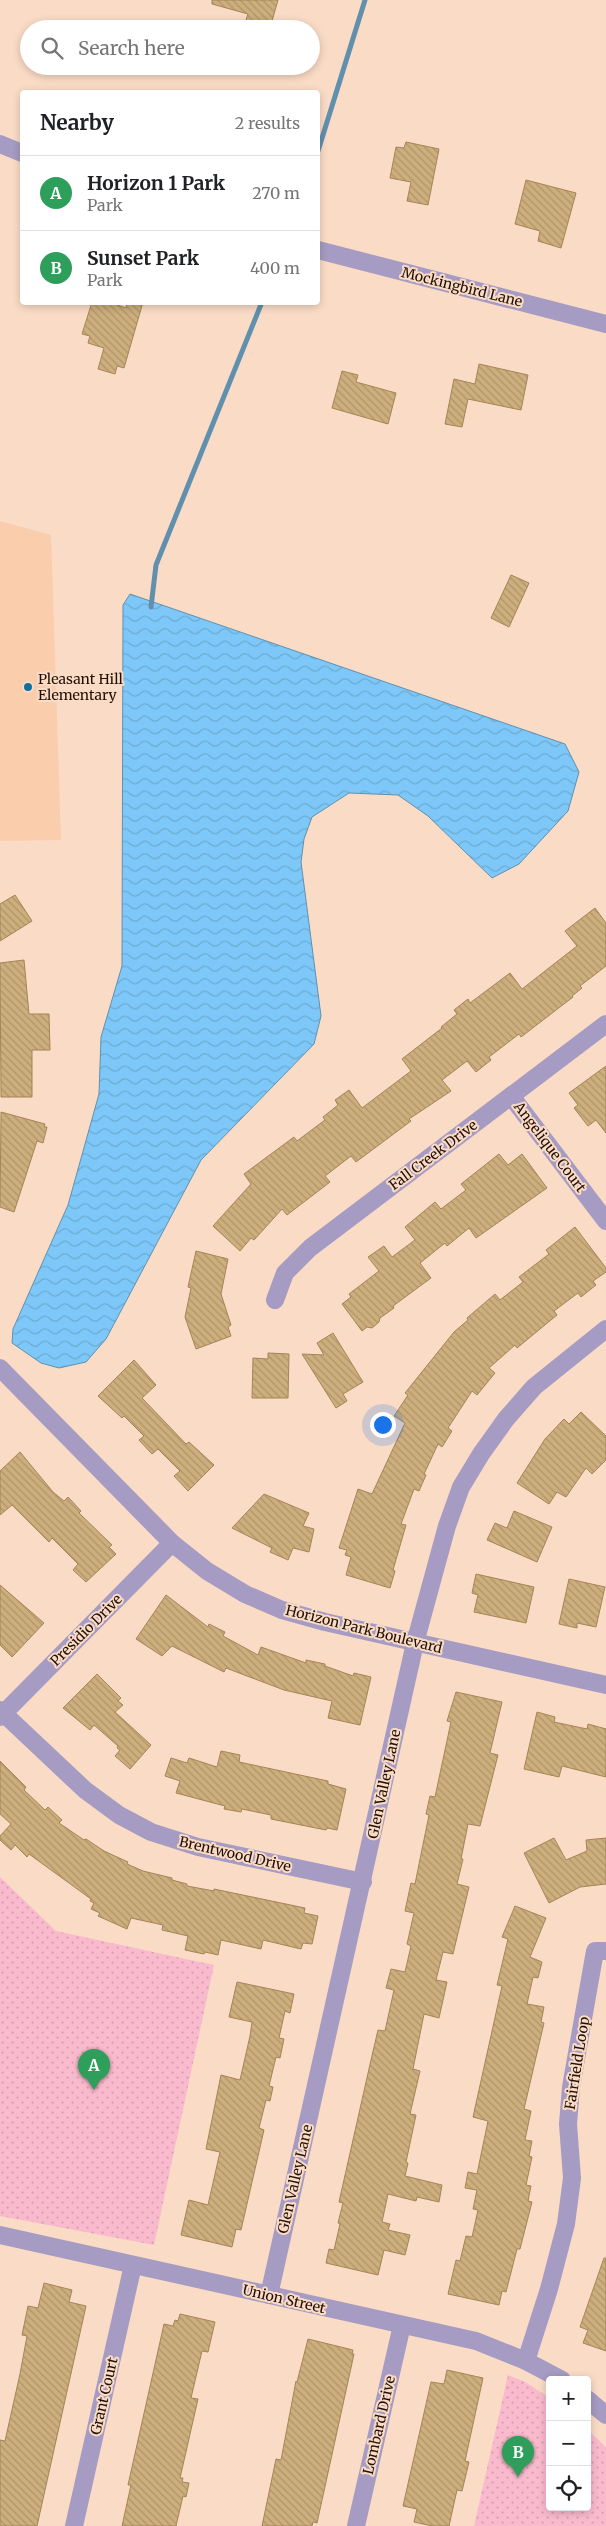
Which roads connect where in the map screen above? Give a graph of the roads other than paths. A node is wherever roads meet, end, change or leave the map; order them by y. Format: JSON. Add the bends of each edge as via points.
{"nodes":[{"id":1,"x":0,"y":144,"type":"edge"},
{"id":2,"x":20,"y":152,"type":"edge"},
{"id":3,"x":320,"y":251,"type":"edge"},
{"id":4,"x":606,"y":324,"type":"edge"},
{"id":5,"x":606,"y":1024,"type":"edge"},
{"id":6,"x":512,"y":1096,"type":"junction"},
{"id":7,"x":606,"y":1221,"type":"edge"},
{"id":8,"x":276,"y":1300,"type":"dead end"},
{"id":9,"x":606,"y":1329,"type":"edge"},
{"id":10,"x":0,"y":1368,"type":"edge"},
{"id":11,"x":172,"y":1543,"type":"junction"},
{"id":12,"x":415,"y":1643,"type":"junction"},
{"id":13,"x":606,"y":1685,"type":"edge"},
{"id":14,"x":1,"y":1714,"type":"edge"},
{"id":15,"x":363,"y":1882,"type":"junction"},
{"id":16,"x":606,"y":1950,"type":"edge"},
{"id":17,"x":0,"y":2236,"type":"edge"},
{"id":18,"x":133,"y":2265,"type":"junction"},
{"id":19,"x":269,"y":2295,"type":"junction"},
{"id":20,"x":402,"y":2325,"type":"junction"},
{"id":21,"x":526,"y":2361,"type":"junction"},
{"id":22,"x":554,"y":2376,"type":"edge"},
{"id":23,"x":591,"y":2402,"type":"edge"},
{"id":24,"x":606,"y":2415,"type":"edge"},
{"id":25,"x":74,"y":2526,"type":"edge"},
{"id":26,"x":356,"y":2526,"type":"edge"}],
"edges":[{"from":1,"to":2,"type":"street"},
{"from":3,"to":4,"type":"street","name":"Mockingbird Lane"},
{"from":5,"to":6,"type":"street","name":"Fall Creek Drive"},
{"from":6,"to":7,"type":"street","name":"Angelique Court"},
{"from":6,"to":8,"type":"street","name":"Fall Creek Drive","via":[[310,1248],[286,1273]]},
{"from":9,"to":12,"type":"street","name":"Glen Valley Lane","via":[[534,1387],[481,1454],[461,1487],[447,1526]]},
{"from":10,"to":11,"type":"street","name":"Horizon Park Boulevard"},
{"from":11,"to":12,"type":"street","name":"Horizon Park Boulevard","via":[[222,1580],[282,1610]]},
{"from":11,"to":14,"type":"street","name":"Presidio Drive"},
{"from":12,"to":13,"type":"street","name":"Horizon Park Boulevard"},
{"from":12,"to":15,"type":"street","name":"Glen Valley Lane"},
{"from":14,"to":15,"type":"street","name":"Brentwood Drive","via":[[85,1790],[119,1815],[151,1832],[198,1847]]},
{"from":15,"to":19,"type":"street","name":"Glen Valley Lane"},
{"from":16,"to":21,"type":"street","name":"Fairfield Loop","via":[[596,1951],[571,2087],[568,2124],[572,2178],[566,2224]]},
{"from":17,"to":18,"type":"street","name":"Union Street"},
{"from":18,"to":19,"type":"street","name":"Union Street"},
{"from":18,"to":25,"type":"street","name":"Grant Court"},
{"from":19,"to":20,"type":"street","name":"Union Street"},
{"from":20,"to":21,"type":"street","name":"Union Street","via":[[476,2341]]},
{"from":20,"to":26,"type":"street","name":"Lombard Drive"},
{"from":21,"to":22,"type":"street","name":"Union Street"},
{"from":23,"to":24,"type":"street"}]}
